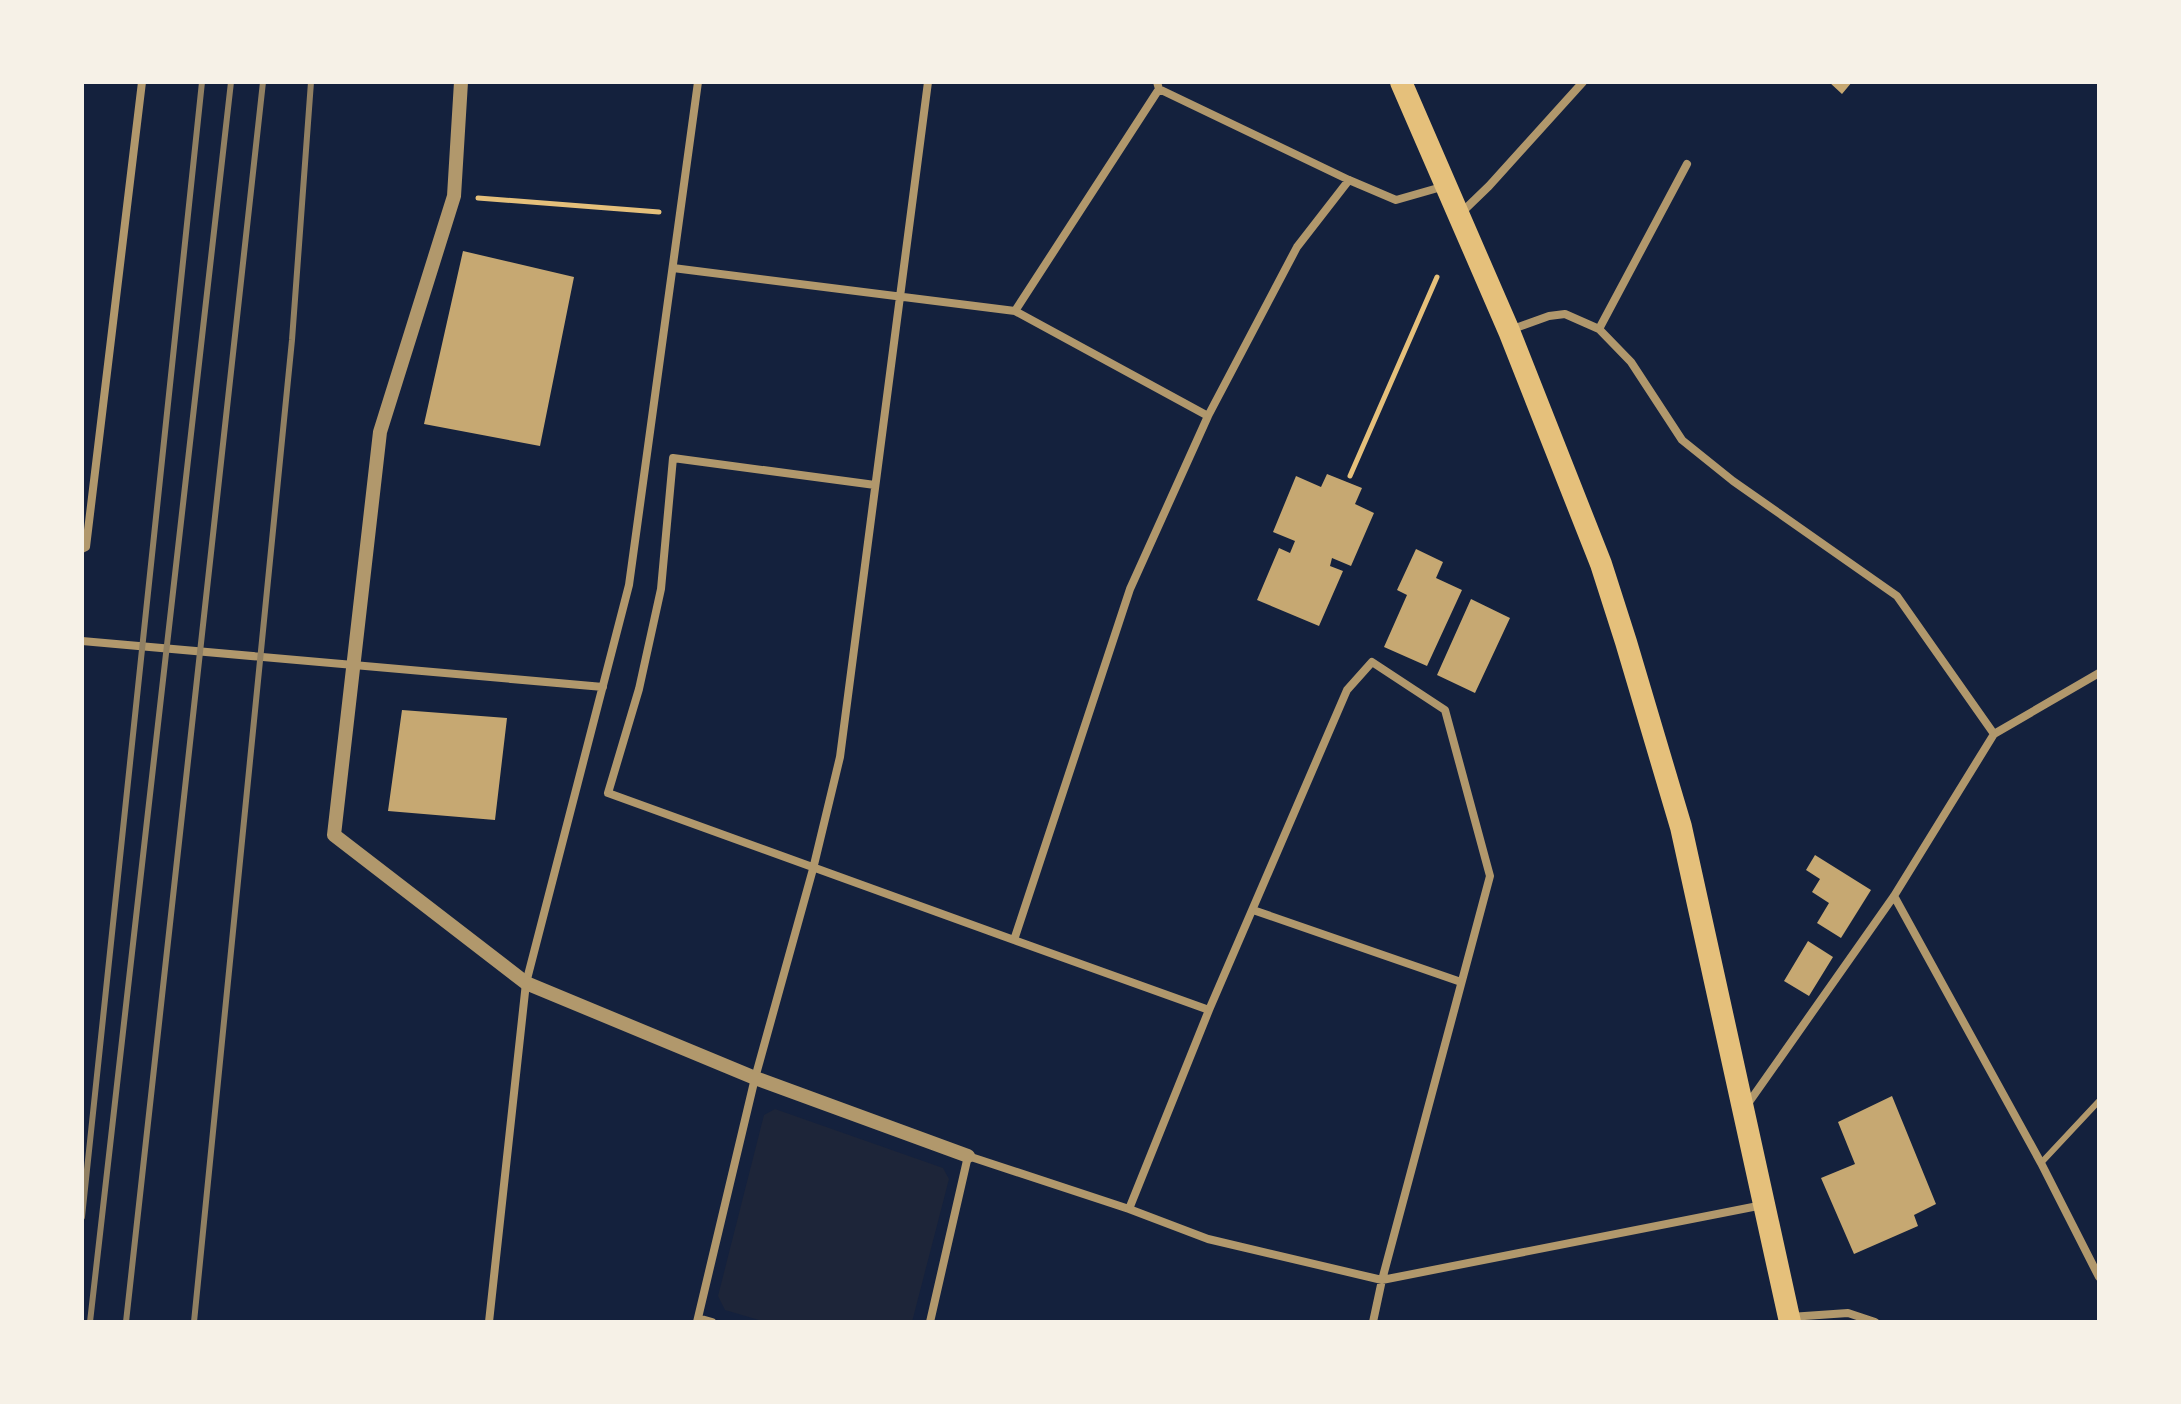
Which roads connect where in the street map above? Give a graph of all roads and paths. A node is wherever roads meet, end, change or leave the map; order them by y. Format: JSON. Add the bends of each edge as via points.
{"nodes":[{"id":1,"x":142,"y":82,"type":"edge"},
{"id":2,"x":461,"y":82,"type":"edge"},
{"id":3,"x":698,"y":82,"type":"edge"},
{"id":4,"x":928,"y":82,"type":"edge"},
{"id":5,"x":1401,"y":82,"type":"edge"},
{"id":6,"x":1583,"y":82,"type":"edge"},
{"id":7,"x":1158,"y":85,"type":"edge"},
{"id":8,"x":1687,"y":164,"type":"dead end"},
{"id":9,"x":1349,"y":180,"type":"junction"},
{"id":10,"x":1446,"y":185,"type":"junction"},
{"id":11,"x":454,"y":196,"type":"junction"},
{"id":12,"x":680,"y":214,"type":"junction"},
{"id":13,"x":1459,"y":215,"type":"junction"},
{"id":14,"x":673,"y":268,"type":"junction"},
{"id":15,"x":1437,"y":277,"type":"dead end"},
{"id":16,"x":899,"y":297,"type":"junction"},
{"id":17,"x":1015,"y":311,"type":"junction"},
{"id":18,"x":1599,"y":329,"type":"junction"},
{"id":19,"x":1509,"y":331,"type":"junction"},
{"id":20,"x":1208,"y":416,"type":"junction"},
{"id":21,"x":1350,"y":476,"type":"dead end"},
{"id":22,"x":875,"y":485,"type":"junction"},
{"id":23,"x":82,"y":549,"type":"edge"},
{"id":24,"x":82,"y":641,"type":"edge"},
{"id":25,"x":2099,"y":673,"type":"edge"},
{"id":26,"x":603,"y":687,"type":"junction"},
{"id":27,"x":1994,"y":734,"type":"junction"},
{"id":28,"x":813,"y":869,"type":"junction"},
{"id":29,"x":1894,"y":896,"type":"junction"},
{"id":30,"x":1253,"y":910,"type":"junction"},
{"id":31,"x":1014,"y":940,"type":"junction"},
{"id":32,"x":1461,"y":982,"type":"junction"},
{"id":33,"x":526,"y":983,"type":"junction"},
{"id":34,"x":1209,"y":1010,"type":"junction"},
{"id":35,"x":755,"y":1078,"type":"junction"},
{"id":36,"x":2099,"y":1101,"type":"edge"},
{"id":37,"x":1742,"y":1112,"type":"junction"},
{"id":38,"x":968,"y":1156,"type":"junction"},
{"id":39,"x":2041,"y":1163,"type":"junction"},
{"id":40,"x":1763,"y":1205,"type":"junction"},
{"id":41,"x":1129,"y":1209,"type":"junction"},
{"id":42,"x":2099,"y":1277,"type":"edge"},
{"id":43,"x":1382,"y":1280,"type":"junction"},
{"id":44,"x":698,"y":1320,"type":"edge"},
{"id":45,"x":1790,"y":1320,"type":"edge"},
{"id":46,"x":489,"y":1322,"type":"edge"},
{"id":47,"x":712,"y":1322,"type":"edge"},
{"id":48,"x":930,"y":1322,"type":"edge"},
{"id":49,"x":1373,"y":1322,"type":"edge"},
{"id":50,"x":1875,"y":1322,"type":"edge"}],
"edges":[{"from":1,"to":23,"type":"street"},
{"from":2,"to":11,"type":"street"},
{"from":3,"to":12,"type":"street"},
{"from":4,"to":16,"type":"street"},
{"from":5,"to":10,"type":"highway"},
{"from":6,"to":13,"type":"street"},
{"from":7,"to":9,"type":"street"},
{"from":7,"to":17,"type":"street"},
{"from":8,"to":18,"type":"street"},
{"from":9,"to":10,"type":"street","via":[[1396,200]]},
{"from":9,"to":20,"type":"street","via":[[1297,247]]},
{"from":10,"to":13,"type":"highway"},
{"from":11,"to":12,"type":"path"},
{"from":11,"to":33,"type":"street","via":[[380,432],[334,835]]},
{"from":12,"to":14,"type":"street"},
{"from":13,"to":19,"type":"highway"},
{"from":14,"to":16,"type":"street"},
{"from":14,"to":26,"type":"street","via":[[629,585]]},
{"from":15,"to":21,"type":"path"},
{"from":16,"to":17,"type":"street"},
{"from":16,"to":22,"type":"street"},
{"from":17,"to":20,"type":"street"},
{"from":18,"to":19,"type":"street","via":[[1565,314]]},
{"from":18,"to":27,"type":"street","via":[[1631,362],[1682,440],[1897,596]]},
{"from":19,"to":37,"type":"highway","via":[[1601,564],[1673,798]]},
{"from":20,"to":31,"type":"street","via":[[1130,589]]},
{"from":22,"to":28,"type":"street","via":[[840,757]]},
{"from":22,"to":28,"type":"street","via":[[673,458],[661,589],[608,793]]},
{"from":24,"to":26,"type":"street"},
{"from":25,"to":27,"type":"street"},
{"from":26,"to":33,"type":"street"},
{"from":27,"to":29,"type":"street"},
{"from":28,"to":31,"type":"street"},
{"from":28,"to":35,"type":"street"},
{"from":29,"to":37,"type":"street"},
{"from":29,"to":39,"type":"street"},
{"from":30,"to":32,"type":"street"},
{"from":30,"to":32,"type":"street","via":[[1347,690],[1372,662],[1445,710],[1490,876]]},
{"from":30,"to":34,"type":"street"},
{"from":31,"to":34,"type":"street"},
{"from":32,"to":43,"type":"street"},
{"from":33,"to":35,"type":"street"},
{"from":33,"to":46,"type":"street"},
{"from":34,"to":41,"type":"street"},
{"from":35,"to":38,"type":"street"},
{"from":35,"to":44,"type":"street"},
{"from":36,"to":39,"type":"lane"},
{"from":37,"to":40,"type":"highway"},
{"from":38,"to":41,"type":"street"},
{"from":38,"to":48,"type":"street"},
{"from":39,"to":42,"type":"street"},
{"from":40,"to":43,"type":"street"},
{"from":40,"to":45,"type":"highway"},
{"from":41,"to":43,"type":"street","via":[[1208,1239]]},
{"from":43,"to":49,"type":"street"},
{"from":44,"to":47,"type":"street"},
{"from":45,"to":50,"type":"street","via":[[1848,1313]]}]}
